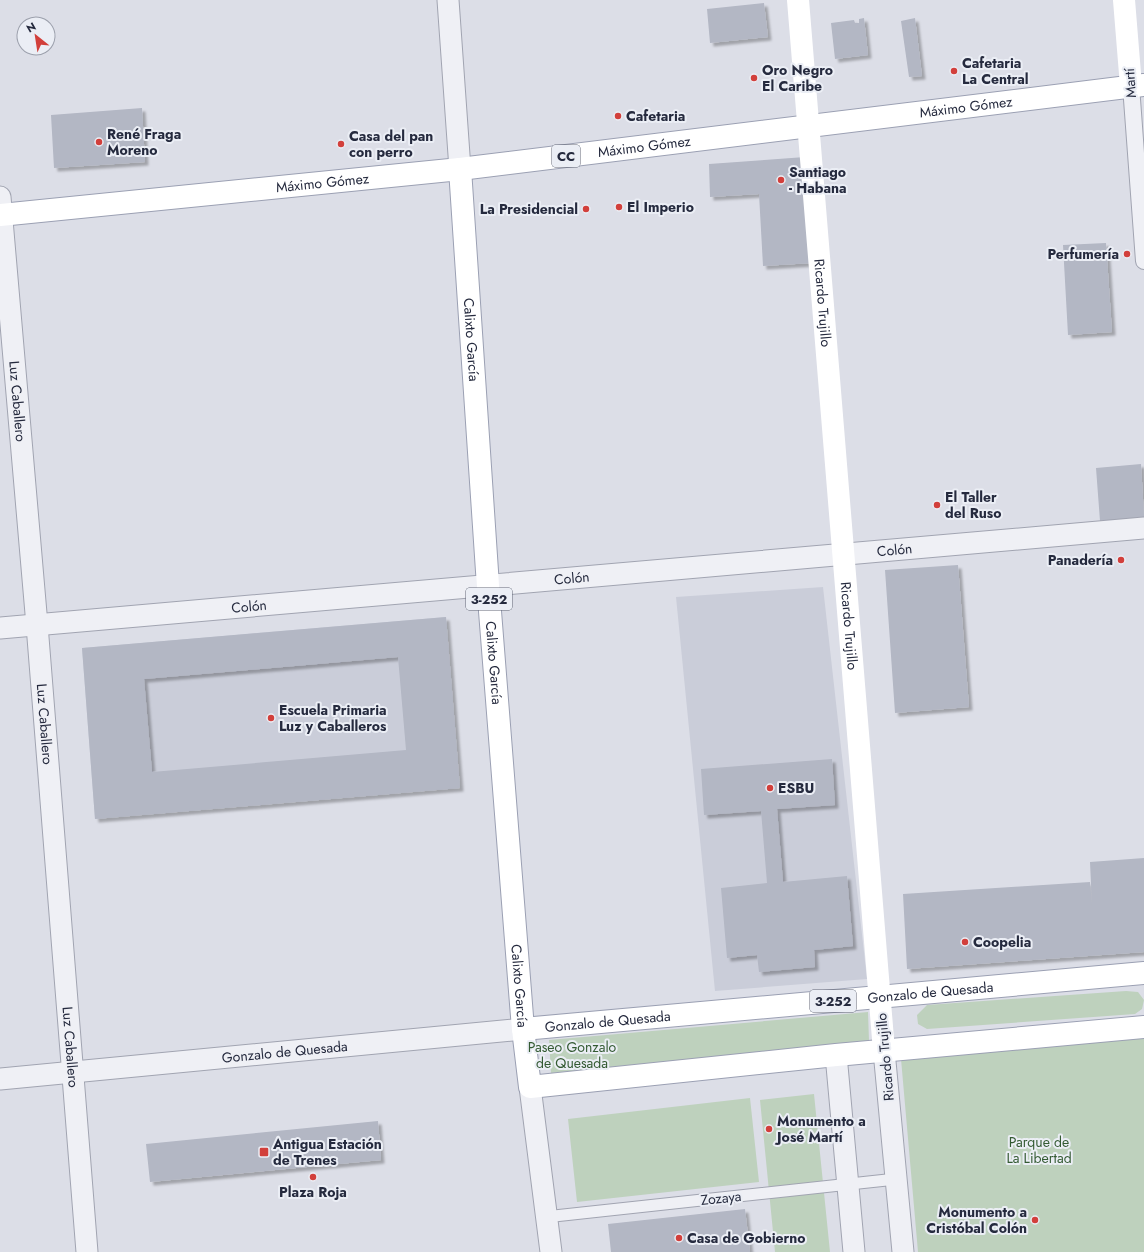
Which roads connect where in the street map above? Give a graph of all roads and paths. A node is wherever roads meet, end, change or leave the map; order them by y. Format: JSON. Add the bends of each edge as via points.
{"nodes":[{"id":1,"x":448,"y":0,"type":"edge"},
{"id":2,"x":798,"y":0,"type":"edge"},
{"id":3,"x":1124,"y":0,"type":"edge"},
{"id":4,"x":1137,"y":85,"type":"edge"},
{"id":5,"x":808,"y":127,"type":"junction"},
{"id":6,"x":460,"y":168,"type":"junction"},
{"id":7,"x":0,"y":209,"type":"edge"},
{"id":8,"x":1144,"y":261,"type":"edge"},
{"id":9,"x":1144,"y":528,"type":"edge"},
{"id":10,"x":843,"y":554,"type":"junction"},
{"id":11,"x":488,"y":586,"type":"junction"},
{"id":12,"x":37,"y":625,"type":"junction"},
{"id":13,"x":0,"y":628,"type":"edge"},
{"id":14,"x":1144,"y":973,"type":"edge"},
{"id":15,"x":879,"y":996,"type":"junction"},
{"id":16,"x":1144,"y":1027,"type":"edge"},
{"id":17,"x":523,"y":1029,"type":"junction"},
{"id":18,"x":884,"y":1051,"type":"junction"},
{"id":19,"x":836,"y":1055,"type":"junction"},
{"id":20,"x":72,"y":1072,"type":"junction"},
{"id":21,"x":0,"y":1079,"type":"edge"},
{"id":22,"x":530,"y":1087,"type":"junction"},
{"id":23,"x":896,"y":1179,"type":"junction"},
{"id":24,"x":848,"y":1185,"type":"junction"},
{"id":25,"x":545,"y":1217,"type":"junction"},
{"id":26,"x":87,"y":1252,"type":"edge"},
{"id":27,"x":551,"y":1252,"type":"edge"},
{"id":28,"x":854,"y":1252,"type":"edge"},
{"id":29,"x":903,"y":1252,"type":"edge"}],
"edges":[{"from":1,"to":6,"type":"street","name":"Calixto García"},
{"from":2,"to":5,"type":"main road","name":"Ricardo Trujillo"},
{"from":3,"to":4,"type":"main road","name":"Martí"},
{"from":4,"to":5,"type":"main road","name":"Máximo Gómez","number":"CC"},
{"from":4,"to":8,"type":"street","name":"Martí"},
{"from":5,"to":6,"type":"main road","name":"Máximo Gómez","number":"CC"},
{"from":5,"to":10,"type":"main road","name":"Ricardo Trujillo"},
{"from":6,"to":7,"type":"main road","name":"Máximo Gómez","number":"CC"},
{"from":6,"to":11,"type":"main road","name":"Calixto García","number":"3-252"},
{"from":7,"to":12,"type":"street","name":"Luz Caballero"},
{"from":9,"to":10,"type":"street","name":"Colón"},
{"from":10,"to":11,"type":"street","name":"Colón"},
{"from":10,"to":15,"type":"main road","name":"Ricardo Trujillo"},
{"from":11,"to":12,"type":"street","name":"Colón"},
{"from":11,"to":17,"type":"main road","name":"Calixto García","number":"3-252"},
{"from":12,"to":13,"type":"street","name":"Colón"},
{"from":12,"to":20,"type":"street","name":"Luz Caballero"},
{"from":14,"to":15,"type":"main road","name":"Gonzalo de Quesada","number":"3-252"},
{"from":15,"to":17,"type":"main road","name":"Gonzalo de Quesada","number":"3-252"},
{"from":15,"to":18,"type":"main road","name":"Ricardo Trujillo"},
{"from":16,"to":18,"type":"main road"},
{"from":17,"to":20,"type":"street","name":"Gonzalo de Quesada"},
{"from":17,"to":22,"type":"main road","name":"Calixto García","number":"3-252"},
{"from":18,"to":19,"type":"main road"},
{"from":18,"to":23,"type":"street","name":"Ricardo Trujillo"},
{"from":19,"to":22,"type":"main road"},
{"from":19,"to":24,"type":"street"},
{"from":20,"to":21,"type":"street","name":"Gonzalo de Quesada"},
{"from":20,"to":26,"type":"street","name":"Luz Caballero"},
{"from":22,"to":25,"type":"street","name":"Calixto García"},
{"from":23,"to":24,"type":"lane","name":"Zozaya"},
{"from":23,"to":29,"type":"street","name":"Ricardo Trujillo"},
{"from":24,"to":25,"type":"lane","name":"Zozaya"},
{"from":24,"to":28,"type":"street"},
{"from":25,"to":27,"type":"street","name":"Calixto García"}]}
